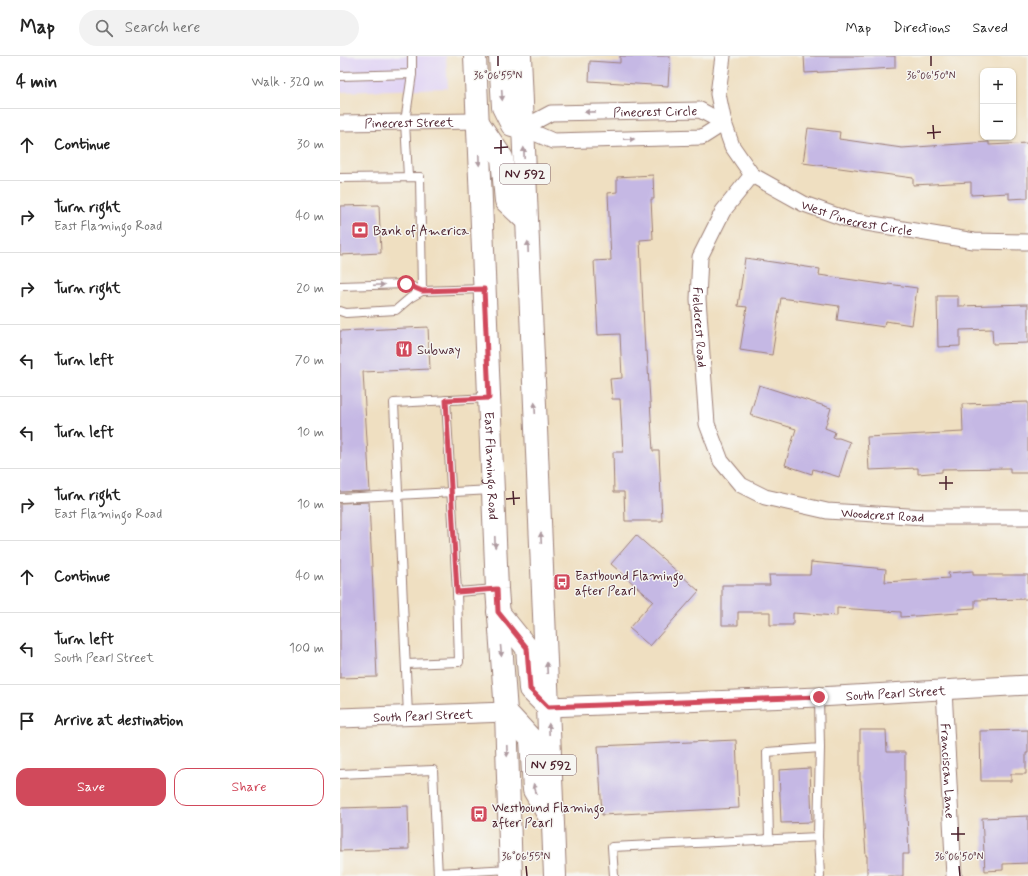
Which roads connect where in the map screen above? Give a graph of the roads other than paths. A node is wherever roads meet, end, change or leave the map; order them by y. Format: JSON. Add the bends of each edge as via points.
{"nodes":[{"id":1,"x":412,"y":56,"type":"edge"},
{"id":2,"x":475,"y":56,"type":"edge"},
{"id":3,"x":500,"y":56,"type":"edge"},
{"id":4,"x":520,"y":56,"type":"edge"},
{"id":5,"x":723,"y":56,"type":"edge"},
{"id":6,"x":412,"y":74,"type":"junction"},
{"id":7,"x":340,"y":76,"type":"edge"},
{"id":8,"x":477,"y":121,"type":"junction"},
{"id":9,"x":405,"y":122,"type":"junction"},
{"id":10,"x":340,"y":123,"type":"edge"},
{"id":11,"x":724,"y":123,"type":"junction"},
{"id":12,"x":523,"y":128,"type":"junction"},
{"id":13,"x":752,"y":175,"type":"junction"},
{"id":14,"x":408,"y":177,"type":"junction"},
{"id":15,"x":340,"y":178,"type":"edge"},
{"id":16,"x":526,"y":220,"type":"junction"},
{"id":17,"x":1028,"y":242,"type":"edge"},
{"id":18,"x":340,"y":286,"type":"edge"},
{"id":19,"x":484,"y":289,"type":"junction"},
{"id":20,"x":422,"y":291,"type":"junction"},
{"id":21,"x":340,"y":311,"type":"edge"},
{"id":22,"x":489,"y":398,"type":"junction"},
{"id":23,"x":446,"y":400,"type":"junction"},
{"id":24,"x":741,"y":485,"type":"joint"},
{"id":25,"x":493,"y":490,"type":"junction"},
{"id":26,"x":452,"y":492,"type":"junction"},
{"id":27,"x":398,"y":495,"type":"junction"},
{"id":28,"x":340,"y":498,"type":"edge"},
{"id":29,"x":1028,"y":517,"type":"edge"},
{"id":30,"x":497,"y":589,"type":"junction"},
{"id":31,"x":457,"y":592,"type":"junction"},
{"id":32,"x":498,"y":612,"type":"junction"},
{"id":33,"x":406,"y":664,"type":"junction"},
{"id":34,"x":1028,"y":685,"type":"edge"},
{"id":35,"x":944,"y":690,"type":"junction"},
{"id":36,"x":819,"y":697,"type":"junction"},
{"id":37,"x":548,"y":707,"type":"junction"},
{"id":38,"x":506,"y":712,"type":"junction"},
{"id":39,"x":408,"y":715,"type":"junction"},
{"id":40,"x":340,"y":718,"type":"edge"},
{"id":41,"x":820,"y":748,"type":"junction"},
{"id":42,"x":340,"y":774,"type":"edge"},
{"id":43,"x":553,"y":824,"type":"junction"},
{"id":44,"x":818,"y":837,"type":"junction"},
{"id":45,"x":769,"y":839,"type":"junction"},
{"id":46,"x":511,"y":873,"type":"edge"},
{"id":47,"x":438,"y":874,"type":"edge"},
{"id":48,"x":555,"y":876,"type":"edge"},
{"id":49,"x":614,"y":876,"type":"edge"},
{"id":50,"x":820,"y":876,"type":"edge"},
{"id":51,"x":954,"y":876,"type":"edge"}],
"edges":[{"from":1,"to":6,"type":"lane"},
{"from":2,"to":8,"type":"main road","name":"East Flamingo Road","number":"NV 592"},
{"from":3,"to":12,"type":"main road","one_way":true,"via":[[503,108],[512,125]]},
{"from":4,"to":12,"type":"main road","number":"NV 592"},
{"from":5,"to":11,"type":"street","name":"West Pinecrest Circle","via":[[718,94]]},
{"from":6,"to":7,"type":"lane"},
{"from":6,"to":9,"type":"lane"},
{"from":8,"to":9,"type":"street","name":"Pinecrest Street"},
{"from":8,"to":16,"type":"main road","via":[[502,158],[506,201]]},
{"from":8,"to":19,"type":"main road","name":"East Flamingo Road","number":"NV 592","one_way":true},
{"from":9,"to":10,"type":"street","name":"Pinecrest Street"},
{"from":9,"to":14,"type":"lane"},
{"from":12,"to":11,"type":"street","name":"Pinecrest Circle","one_way":true,"via":[[553,141],[702,137]]},
{"from":11,"to":12,"type":"street","name":"Pinecrest Circle","one_way":true,"via":[[700,110],[551,113]]},
{"from":11,"to":13,"type":"street","name":"West Pinecrest Circle","via":[[732,146]]},
{"from":16,"to":12,"type":"main road","number":"NV 592","one_way":true},
{"from":13,"to":17,"type":"street","name":"West Pinecrest Circle","via":[[804,204],[849,220],[974,241]]},
{"from":13,"to":24,"type":"street","name":"Fieldcrest Road","via":[[723,211],[700,257],[698,300],[706,424],[721,461]]},
{"from":14,"to":15,"type":"lane"},
{"from":14,"to":20,"type":"lane","via":[[420,177]]},
{"from":37,"to":16,"type":"main road","number":"NV 592","one_way":true},
{"from":18,"to":20,"type":"lane","one_way":true,"via":[[406,284]]},
{"from":19,"to":20,"type":"lane"},
{"from":19,"to":22,"type":"main road","name":"East Flamingo Road","number":"NV 592"},
{"from":20,"to":21,"type":"lane","via":[[396,310],[346,313]]},
{"from":22,"to":23,"type":"lane"},
{"from":22,"to":25,"type":"main road","name":"East Flamingo Road","number":"NV 592"},
{"from":23,"to":26,"type":"lane"},
{"from":23,"to":27,"type":"lane","via":[[394,403]]},
{"from":24,"to":29,"type":"street","name":"Woodcrest Road","via":[[765,498],[827,511],[924,517]]},
{"from":25,"to":26,"type":"lane"},
{"from":25,"to":30,"type":"main road","name":"East Flamingo Road","number":"NV 592","one_way":true},
{"from":26,"to":27,"type":"lane"},
{"from":26,"to":31,"type":"lane"},
{"from":27,"to":28,"type":"lane"},
{"from":27,"to":33,"type":"lane"},
{"from":30,"to":31,"type":"lane"},
{"from":30,"to":32,"type":"main road","name":"East Flamingo Road","number":"NV 592"},
{"from":31,"to":33,"type":"lane","via":[[459,662]]},
{"from":32,"to":37,"type":"main road","via":[[527,648],[530,689]]},
{"from":32,"to":38,"type":"main road","name":"East Flamingo Road","number":"NV 592","one_way":true},
{"from":33,"to":39,"type":"lane"},
{"from":34,"to":35,"type":"street","name":"South Pearl Street"},
{"from":35,"to":36,"type":"street","name":"South Pearl Street"},
{"from":35,"to":51,"type":"street","name":"Franciscan Lane"},
{"from":36,"to":37,"type":"street","name":"South Pearl Street"},
{"from":36,"to":41,"type":"lane"},
{"from":43,"to":37,"type":"main road","number":"NV 592","one_way":true},
{"from":38,"to":39,"type":"street","name":"South Pearl Street"},
{"from":43,"to":38,"type":"main road","one_way":true,"via":[[534,790],[531,739]]},
{"from":38,"to":46,"type":"main road","name":"East Flamingo Road","number":"NV 592","one_way":true},
{"from":39,"to":40,"type":"street","name":"South Pearl Street"},
{"from":41,"to":44,"type":"lane"},
{"from":41,"to":45,"type":"lane","via":[[767,752]]},
{"from":42,"to":47,"type":"lane","via":[[433,770]]},
{"from":43,"to":48,"type":"main road","number":"NV 592"},
{"from":44,"to":45,"type":"lane"},
{"from":44,"to":50,"type":"lane"},
{"from":45,"to":49,"type":"lane","via":[[612,847]]},
{"from":46,"to":47,"type":"lane"}]}
